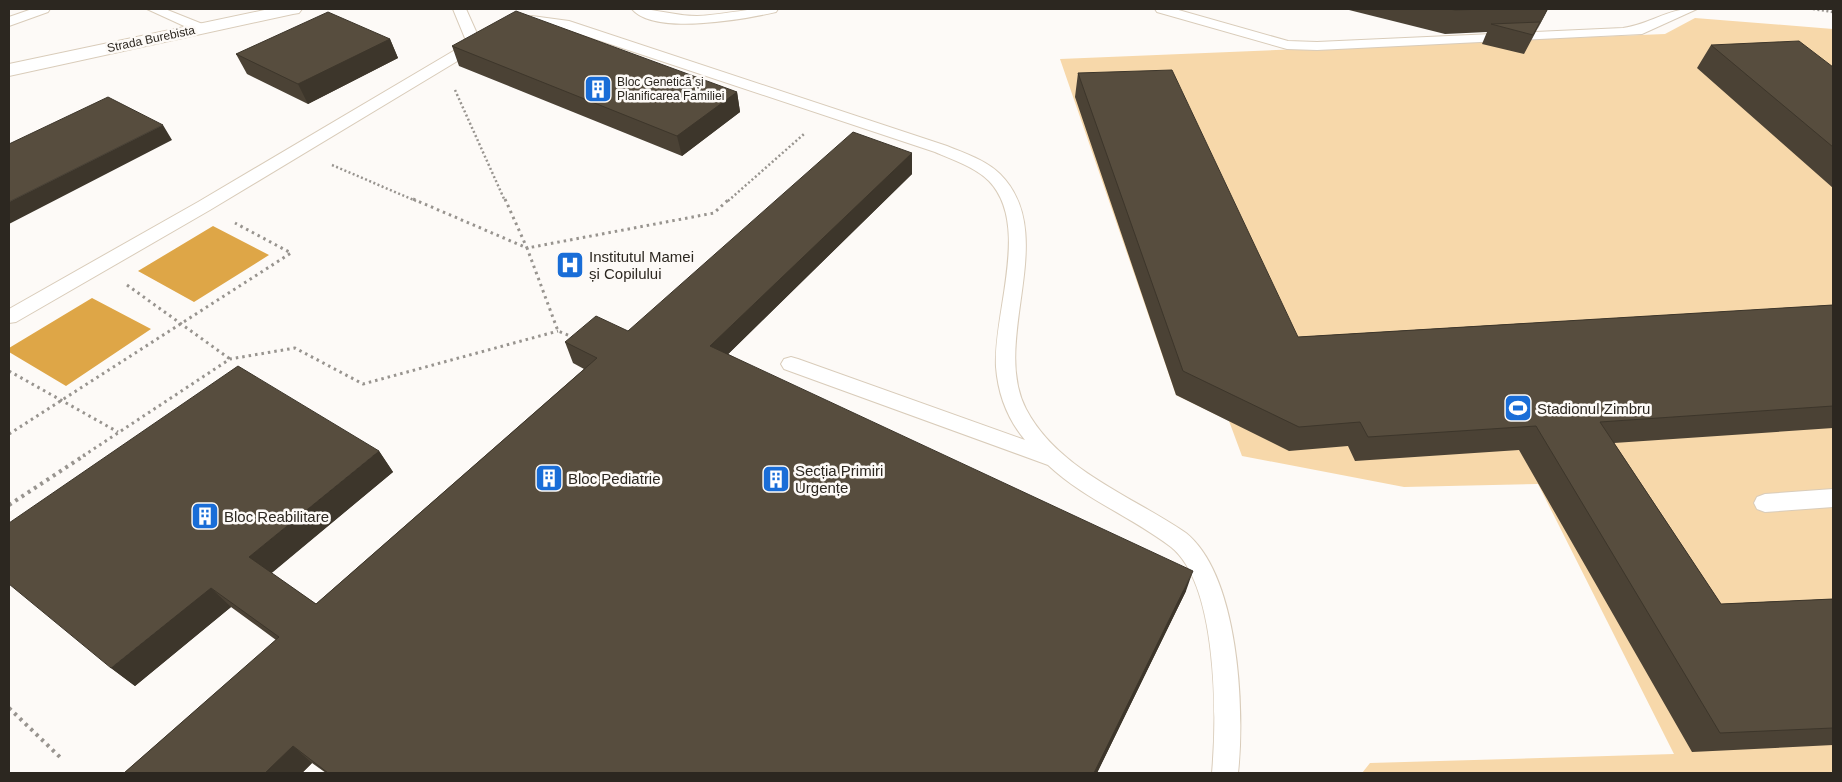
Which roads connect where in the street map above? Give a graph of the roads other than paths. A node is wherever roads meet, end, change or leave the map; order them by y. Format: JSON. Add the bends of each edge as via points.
{"nodes":[{"id":1,"x":43,"y":9,"type":"edge"},
{"id":2,"x":154,"y":9,"type":"edge"},
{"id":3,"x":293,"y":9,"type":"edge"},
{"id":4,"x":460,"y":9,"type":"edge"},
{"id":5,"x":639,"y":9,"type":"edge"},
{"id":6,"x":771,"y":9,"type":"edge"},
{"id":7,"x":1162,"y":9,"type":"edge"},
{"id":8,"x":1690,"y":9,"type":"edge"},
{"id":9,"x":9,"y":22,"type":"edge"},
{"id":10,"x":200,"y":28,"type":"junction"},
{"id":11,"x":475,"y":45,"type":"junction"},
{"id":12,"x":9,"y":70,"type":"edge"},
{"id":13,"x":9,"y":316,"type":"edge"},
{"id":14,"x":791,"y":364,"type":"dead end"},
{"id":15,"x":1052,"y":458,"type":"junction"},
{"id":16,"x":1833,"y":498,"type":"edge"},
{"id":17,"x":1765,"y":503,"type":"dead end"},
{"id":18,"x":1225,"y":773,"type":"edge"}],
"edges":[{"from":1,"to":9,"type":"lane"},
{"from":2,"to":10,"type":"lane"},
{"from":3,"to":10,"type":"main road","name":"Strada Burebista"},
{"from":4,"to":11,"type":"lane"},
{"from":5,"to":6,"type":"lane","via":[[676,19],[725,17]]},
{"from":7,"to":8,"type":"lane","via":[[1288,45],[1317,46],[1623,32],[1642,30]]},
{"from":10,"to":12,"type":"main road","name":"Strada Burebista"},
{"from":11,"to":13,"type":"lane","via":[[204,206]]},
{"from":11,"to":15,"type":"lane","via":[[520,21],[564,24],[831,111],[974,163],[996,178],[1005,190],[1016,234],[1016,274],[1006,354],[1008,382],[1015,408],[1030,435]]},
{"from":14,"to":15,"type":"lane"},
{"from":15,"to":18,"type":"lane","via":[[1185,546],[1207,580],[1224,677]]},
{"from":16,"to":17,"type":"lane"}]}
